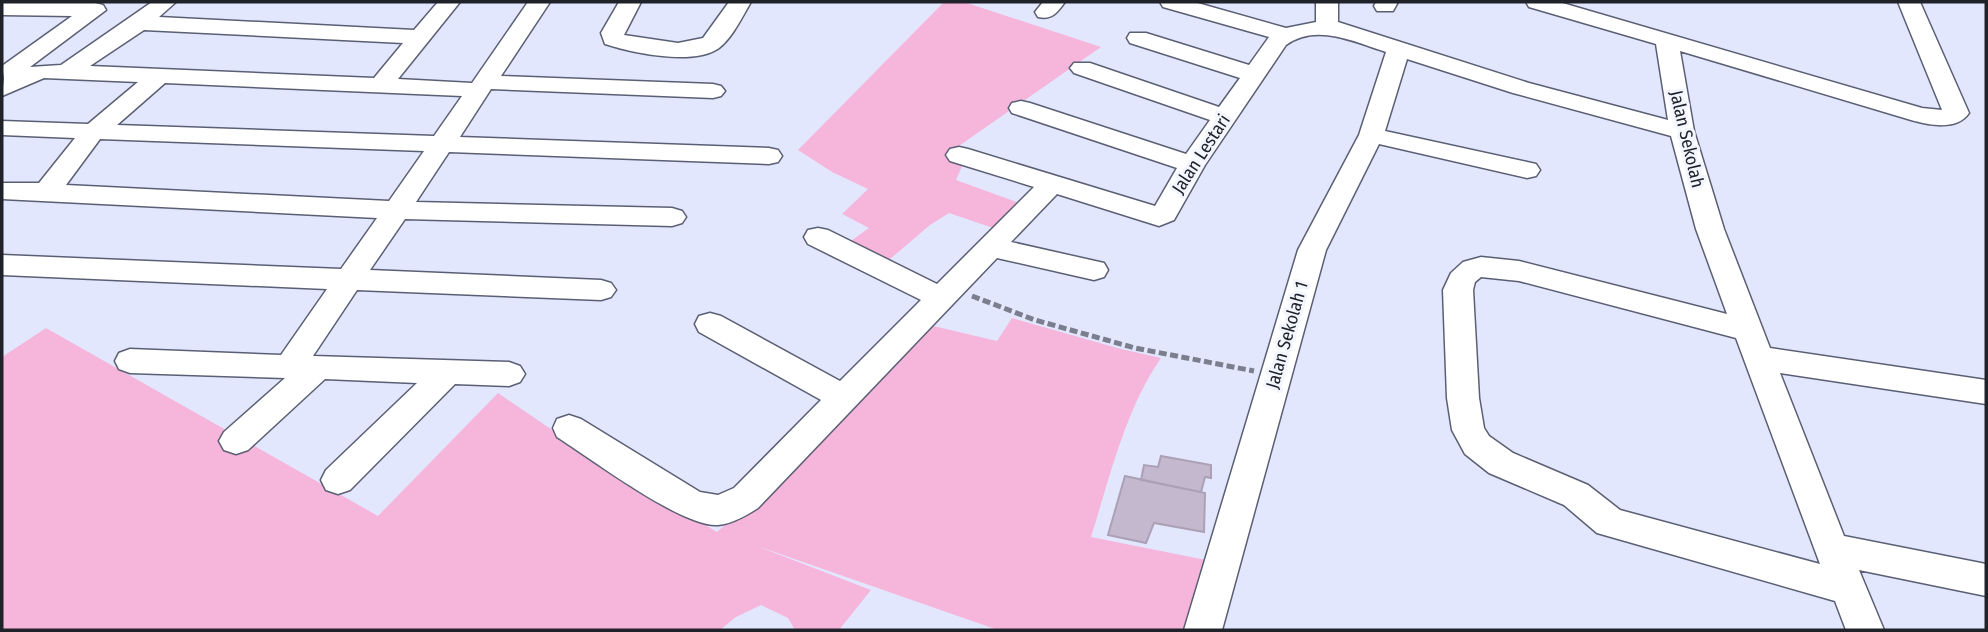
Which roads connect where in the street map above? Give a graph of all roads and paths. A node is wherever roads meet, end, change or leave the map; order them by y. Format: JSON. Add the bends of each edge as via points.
{"nodes":[{"id":1,"x":165,"y":2,"type":"edge"},
{"id":2,"x":449,"y":2,"type":"edge"},
{"id":3,"x":539,"y":2,"type":"edge"},
{"id":4,"x":630,"y":2,"type":"edge"},
{"id":5,"x":740,"y":2,"type":"edge"},
{"id":6,"x":1171,"y":2,"type":"edge"},
{"id":7,"x":1537,"y":2,"type":"edge"},
{"id":8,"x":1909,"y":2,"type":"edge"},
{"id":9,"x":1326,"y":8,"type":"edge"},
{"id":10,"x":2,"y":9,"type":"edge"},
{"id":11,"x":1611,"y":12,"type":"edge"},
{"id":12,"x":139,"y":23,"type":"junction"},
{"id":13,"x":1285,"y":35,"type":"junction"},
{"id":14,"x":421,"y":37,"type":"junction"},
{"id":15,"x":1138,"y":38,"type":"dead end"},
{"id":16,"x":1667,"y":41,"type":"junction"},
{"id":17,"x":2,"y":50,"type":"edge"},
{"id":18,"x":40,"y":50,"type":"junction"},
{"id":19,"x":1398,"y":50,"type":"junction"},
{"id":20,"x":1082,"y":68,"type":"dead end"},
{"id":21,"x":67,"y":71,"type":"junction"},
{"id":22,"x":1255,"y":75,"type":"junction"},
{"id":23,"x":2,"y":76,"type":"edge"},
{"id":24,"x":158,"y":77,"type":"junction"},
{"id":25,"x":380,"y":86,"type":"junction"},
{"id":26,"x":480,"y":86,"type":"junction"},
{"id":27,"x":2,"y":89,"type":"edge"},
{"id":28,"x":713,"y":91,"type":"dead end"},
{"id":29,"x":1021,"y":108,"type":"dead end"},
{"id":30,"x":1225,"y":117,"type":"junction"},
{"id":31,"x":2,"y":128,"type":"edge"},
{"id":32,"x":1682,"y":131,"type":"junction"},
{"id":33,"x":93,"y":132,"type":"junction"},
{"id":34,"x":1371,"y":135,"type":"junction"},
{"id":35,"x":440,"y":146,"type":"junction"},
{"id":36,"x":959,"y":155,"type":"dead end"},
{"id":37,"x":769,"y":156,"type":"dead end"},
{"id":38,"x":1192,"y":164,"type":"junction"},
{"id":39,"x":1527,"y":170,"type":"dead end"},
{"id":40,"x":1051,"y":185,"type":"junction"},
{"id":41,"x":2,"y":191,"type":"edge"},
{"id":42,"x":46,"y":192,"type":"junction"},
{"id":43,"x":398,"y":210,"type":"junction"},
{"id":44,"x":673,"y":217,"type":"dead end"},
{"id":45,"x":818,"y":237,"type":"dead end"},
{"id":46,"x":990,"y":247,"type":"junction"},
{"id":47,"x":2,"y":265,"type":"edge"},
{"id":48,"x":1094,"y":270,"type":"dead end"},
{"id":49,"x":351,"y":280,"type":"junction"},
{"id":50,"x":601,"y":290,"type":"dead end"},
{"id":51,"x":945,"y":293,"type":"junction"},
{"id":52,"x":710,"y":324,"type":"dead end"},
{"id":53,"x":1754,"y":344,"type":"junction"},
{"id":54,"x":130,"y":361,"type":"dead end"},
{"id":55,"x":304,"y":366,"type":"junction"},
{"id":56,"x":448,"y":372,"type":"junction"},
{"id":57,"x":509,"y":374,"type":"dead end"},
{"id":58,"x":1274,"y":375,"type":"junction"},
{"id":59,"x":1986,"y":393,"type":"edge"},
{"id":60,"x":845,"y":398,"type":"junction"},
{"id":61,"x":569,"y":428,"type":"dead end"},
{"id":62,"x":236,"y":441,"type":"dead end"},
{"id":63,"x":338,"y":480,"type":"dead end"},
{"id":64,"x":1832,"y":549,"type":"junction"},
{"id":65,"x":1986,"y":580,"type":"edge"},
{"id":66,"x":1847,"y":588,"type":"junction"},
{"id":67,"x":1203,"y":630,"type":"edge"},
{"id":68,"x":1865,"y":630,"type":"edge"}],
"edges":[{"from":1,"to":12,"type":"street"},
{"from":2,"to":14,"type":"street"},
{"from":3,"to":26,"type":"street"},
{"from":4,"to":5,"type":"street","via":[[613,39],[688,49],[710,44]]},
{"from":6,"to":13,"type":"street"},
{"from":7,"to":11,"type":"street"},
{"from":8,"to":16,"type":"street","via":[[1957,113],[1952,117],[1920,115]]},
{"from":9,"to":13,"type":"street"},
{"from":9,"to":19,"type":"street"},
{"from":10,"to":18,"type":"street","via":[[95,10]]},
{"from":11,"to":16,"type":"street"},
{"from":12,"to":14,"type":"street"},
{"from":12,"to":21,"type":"street"},
{"from":13,"to":22,"type":"street","name":"Jalan Lestari"},
{"from":14,"to":25,"type":"street"},
{"from":15,"to":22,"type":"street"},
{"from":16,"to":32,"type":"street","name":"Jalan Sekolah"},
{"from":17,"to":18,"type":"street"},
{"from":18,"to":23,"type":"street"},
{"from":19,"to":32,"type":"street"},
{"from":19,"to":34,"type":"street","name":"Jalan Sekolah 1"},
{"from":20,"to":30,"type":"street"},
{"from":21,"to":24,"type":"street"},
{"from":21,"to":27,"type":"street","via":[[26,75]]},
{"from":22,"to":30,"type":"street","name":"Jalan Lestari"},
{"from":24,"to":25,"type":"street"},
{"from":24,"to":33,"type":"street"},
{"from":25,"to":26,"type":"street"},
{"from":26,"to":28,"type":"street"},
{"from":26,"to":35,"type":"street"},
{"from":29,"to":38,"type":"street"},
{"from":30,"to":38,"type":"street","name":"Jalan Lestari"},
{"from":31,"to":33,"type":"street"},
{"from":32,"to":53,"type":"street","name":"Jalan Sekolah","via":[[1710,229]]},
{"from":33,"to":35,"type":"street"},
{"from":33,"to":42,"type":"street"},
{"from":34,"to":39,"type":"street"},
{"from":34,"to":58,"type":"street","name":"Jalan Sekolah 1","via":[[1312,250]]},
{"from":35,"to":37,"type":"street"},
{"from":35,"to":43,"type":"street"},
{"from":36,"to":40,"type":"street"},
{"from":38,"to":40,"type":"street","name":"Jalan Lestari","via":[[1159,217]]},
{"from":40,"to":46,"type":"street"},
{"from":41,"to":42,"type":"street"},
{"from":42,"to":43,"type":"street"},
{"from":43,"to":44,"type":"street"},
{"from":43,"to":49,"type":"street"},
{"from":45,"to":51,"type":"street"},
{"from":46,"to":48,"type":"street"},
{"from":46,"to":51,"type":"street"},
{"from":47,"to":49,"type":"street"},
{"from":49,"to":50,"type":"street"},
{"from":49,"to":55,"type":"street"},
{"from":51,"to":58,"type":"path","via":[[1135,348]]},
{"from":51,"to":60,"type":"street"},
{"from":52,"to":60,"type":"street"},
{"from":53,"to":59,"type":"street"},
{"from":53,"to":64,"type":"street","name":"Jalan Sekolah"},
{"from":53,"to":66,"type":"street","via":[[1519,271],[1469,269],[1460,278],[1463,398],[1468,430],[1477,445],[1501,463],[1576,495],[1609,522]]},
{"from":54,"to":55,"type":"street"},
{"from":55,"to":56,"type":"street"},
{"from":55,"to":62,"type":"street"},
{"from":56,"to":57,"type":"street"},
{"from":56,"to":63,"type":"street"},
{"from":58,"to":67,"type":"street","name":"Jalan Sekolah 1"},
{"from":60,"to":61,"type":"street","via":[[747,498],[728,509],[709,512]]},
{"from":64,"to":65,"type":"street"},
{"from":64,"to":66,"type":"street","name":"Jalan Sekolah"},
{"from":66,"to":68,"type":"street","name":"Jalan Sekolah"}]}
